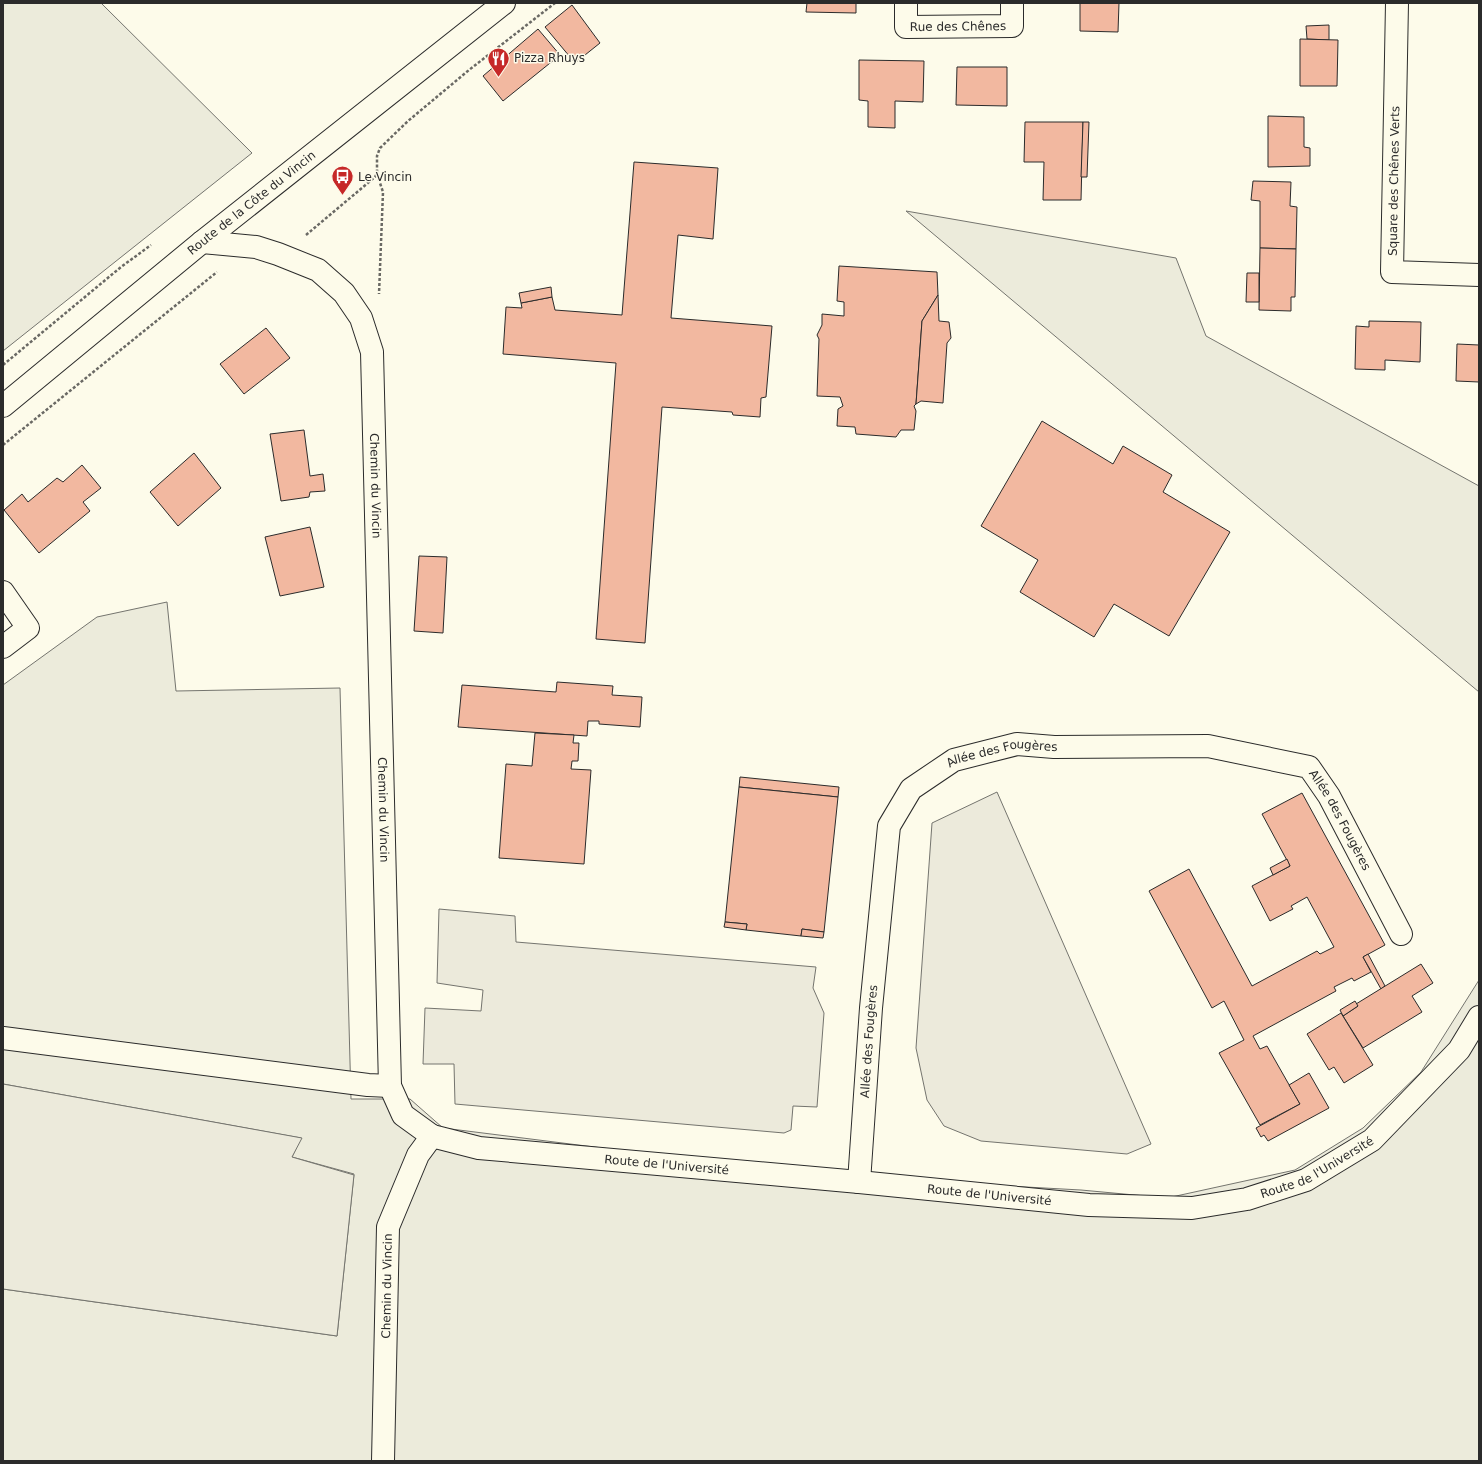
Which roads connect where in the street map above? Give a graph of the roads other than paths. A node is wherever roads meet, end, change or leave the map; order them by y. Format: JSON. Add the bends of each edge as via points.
{"nodes":[{"id":1,"x":504,"y":3,"type":"edge"},
{"id":2,"x":906,"y":3,"type":"edge"},
{"id":3,"x":1012,"y":3,"type":"edge"},
{"id":4,"x":1397,"y":3,"type":"edge"},
{"id":5,"x":202,"y":242,"type":"junction"},
{"id":6,"x":1479,"y":275,"type":"edge"},
{"id":7,"x":3,"y":406,"type":"edge"},
{"id":8,"x":3,"y":592,"type":"edge"},
{"id":9,"x":3,"y":647,"type":"edge"},
{"id":10,"x":1401,"y":934,"type":"dead end"},
{"id":11,"x":1479,"y":1017,"type":"edge"},
{"id":12,"x":3,"y":1038,"type":"edge"},
{"id":13,"x":390,"y":1086,"type":"junction"},
{"id":14,"x":432,"y":1136,"type":"junction"},
{"id":15,"x":859,"y":1182,"type":"junction"},
{"id":16,"x":383,"y":1461,"type":"edge"}],
"edges":[{"from":1,"to":5,"type":"street","name":"Route de la Côte du Vincin"},
{"from":2,"to":3,"type":"street","name":"Rue des Chênes","via":[[906,27],[1012,26]]},
{"from":4,"to":6,"type":"street","name":"Square des Chênes Verts","via":[[1392,272]]},
{"from":5,"to":7,"type":"street","name":"Route de la Côte du Vincin"},
{"from":5,"to":13,"type":"street","name":"Chemin du Vincin","via":[[256,247],[318,270],[344,293],[361,318],[372,352]]},
{"from":8,"to":9,"type":"street","via":[[28,628]]},
{"from":10,"to":15,"type":"street","name":"Allée des Fougères","via":[[1329,796],[1309,767],[1208,746],[1054,747],[1017,744],[954,760],[911,788],[889,826],[871,1008]]},
{"from":11,"to":15,"type":"street","name":"Route de l'Université","via":[[1459,1050],[1372,1140],[1306,1180],[1247,1200],[1192,1208],[1090,1205]]},
{"from":12,"to":13,"type":"street"},
{"from":13,"to":14,"type":"street","name":"Chemin du Vincin","via":[[403,1115]]},
{"from":14,"to":15,"type":"street","name":"Route de l'Université","via":[[479,1148]]},
{"from":14,"to":16,"type":"street","name":"Chemin du Vincin","via":[[418,1155],[388,1227]]}]}
